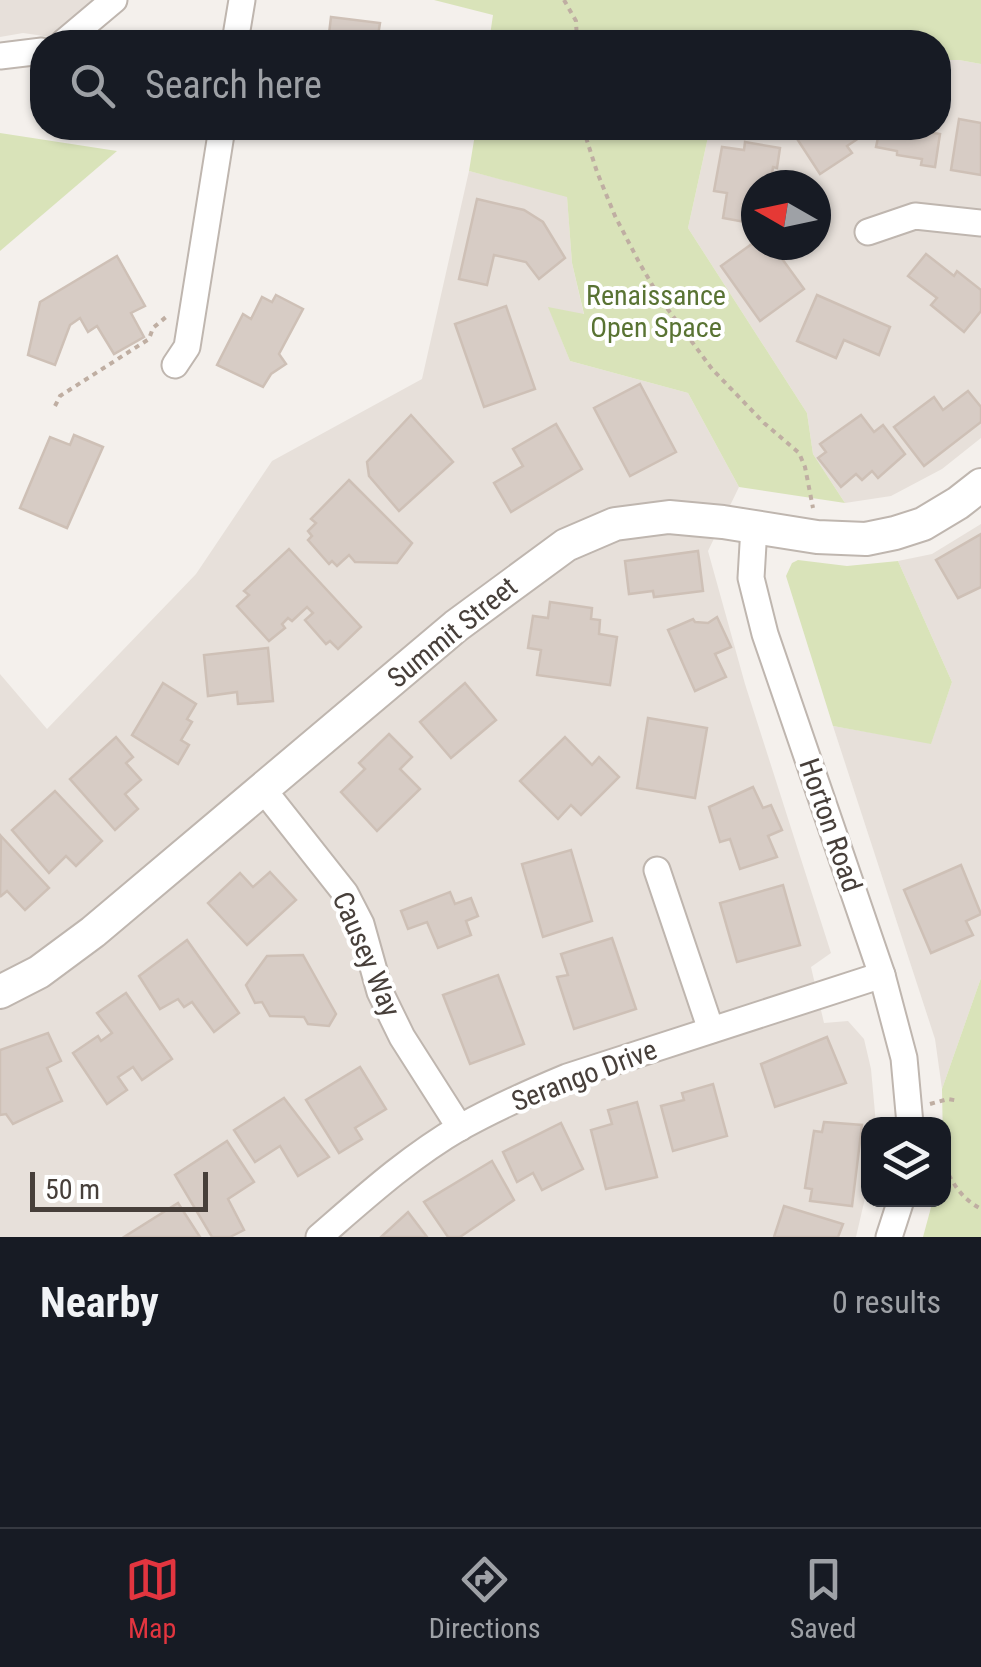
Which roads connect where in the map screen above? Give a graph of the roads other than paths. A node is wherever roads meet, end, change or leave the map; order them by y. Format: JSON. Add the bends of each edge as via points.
{"nodes":[{"id":1,"x":114,"y":0,"type":"edge"},
{"id":2,"x":242,"y":0,"type":"edge"},
{"id":3,"x":78,"y":30,"type":"edge"},
{"id":4,"x":237,"y":30,"type":"edge"},
{"id":5,"x":30,"y":52,"type":"edge"},
{"id":6,"x":0,"y":56,"type":"edge"},
{"id":7,"x":220,"y":140,"type":"edge"},
{"id":8,"x":981,"y":223,"type":"edge"},
{"id":9,"x":868,"y":232,"type":"dead end"},
{"id":10,"x":175,"y":365,"type":"dead end"},
{"id":11,"x":981,"y":484,"type":"edge"},
{"id":12,"x":754,"y":527,"type":"junction"},
{"id":13,"x":262,"y":788,"type":"junction"},
{"id":14,"x":656,"y":870,"type":"dead end"},
{"id":15,"x":882,"y":975,"type":"junction"},
{"id":16,"x":0,"y":992,"type":"edge"},
{"id":17,"x":710,"y":1030,"type":"junction"},
{"id":18,"x":909,"y":1117,"type":"edge"},
{"id":19,"x":460,"y":1128,"type":"junction"},
{"id":20,"x":899,"y":1207,"type":"edge"},
{"id":21,"x":319,"y":1237,"type":"edge"},
{"id":22,"x":888,"y":1237,"type":"edge"}],
"edges":[{"from":1,"to":3,"type":"street"},
{"from":2,"to":4,"type":"street"},
{"from":5,"to":6,"type":"street"},
{"from":7,"to":10,"type":"street","via":[[187,348]]},
{"from":8,"to":9,"type":"street","via":[[914,216]]},
{"from":11,"to":12,"type":"street","name":"Summit Street","via":[[943,513],[866,538]]},
{"from":12,"to":13,"type":"street","name":"Summit Street","via":[[650,518],[566,544],[459,623]]},
{"from":12,"to":15,"type":"street","name":"Horton Road","via":[[751,578],[765,634]]},
{"from":13,"to":16,"type":"street","name":"Summit Street","via":[[75,946]]},
{"from":13,"to":19,"type":"street","name":"Causey Way","via":[[345,892],[380,992]]},
{"from":14,"to":17,"type":"street"},
{"from":15,"to":17,"type":"street","name":"Serango Drive"},
{"from":15,"to":18,"type":"street","name":"Horton Road","via":[[904,1058]]},
{"from":17,"to":19,"type":"street","name":"Serango Drive","via":[[566,1077]]},
{"from":19,"to":21,"type":"street","name":"Serango Drive"},
{"from":20,"to":22,"type":"street"}]}
